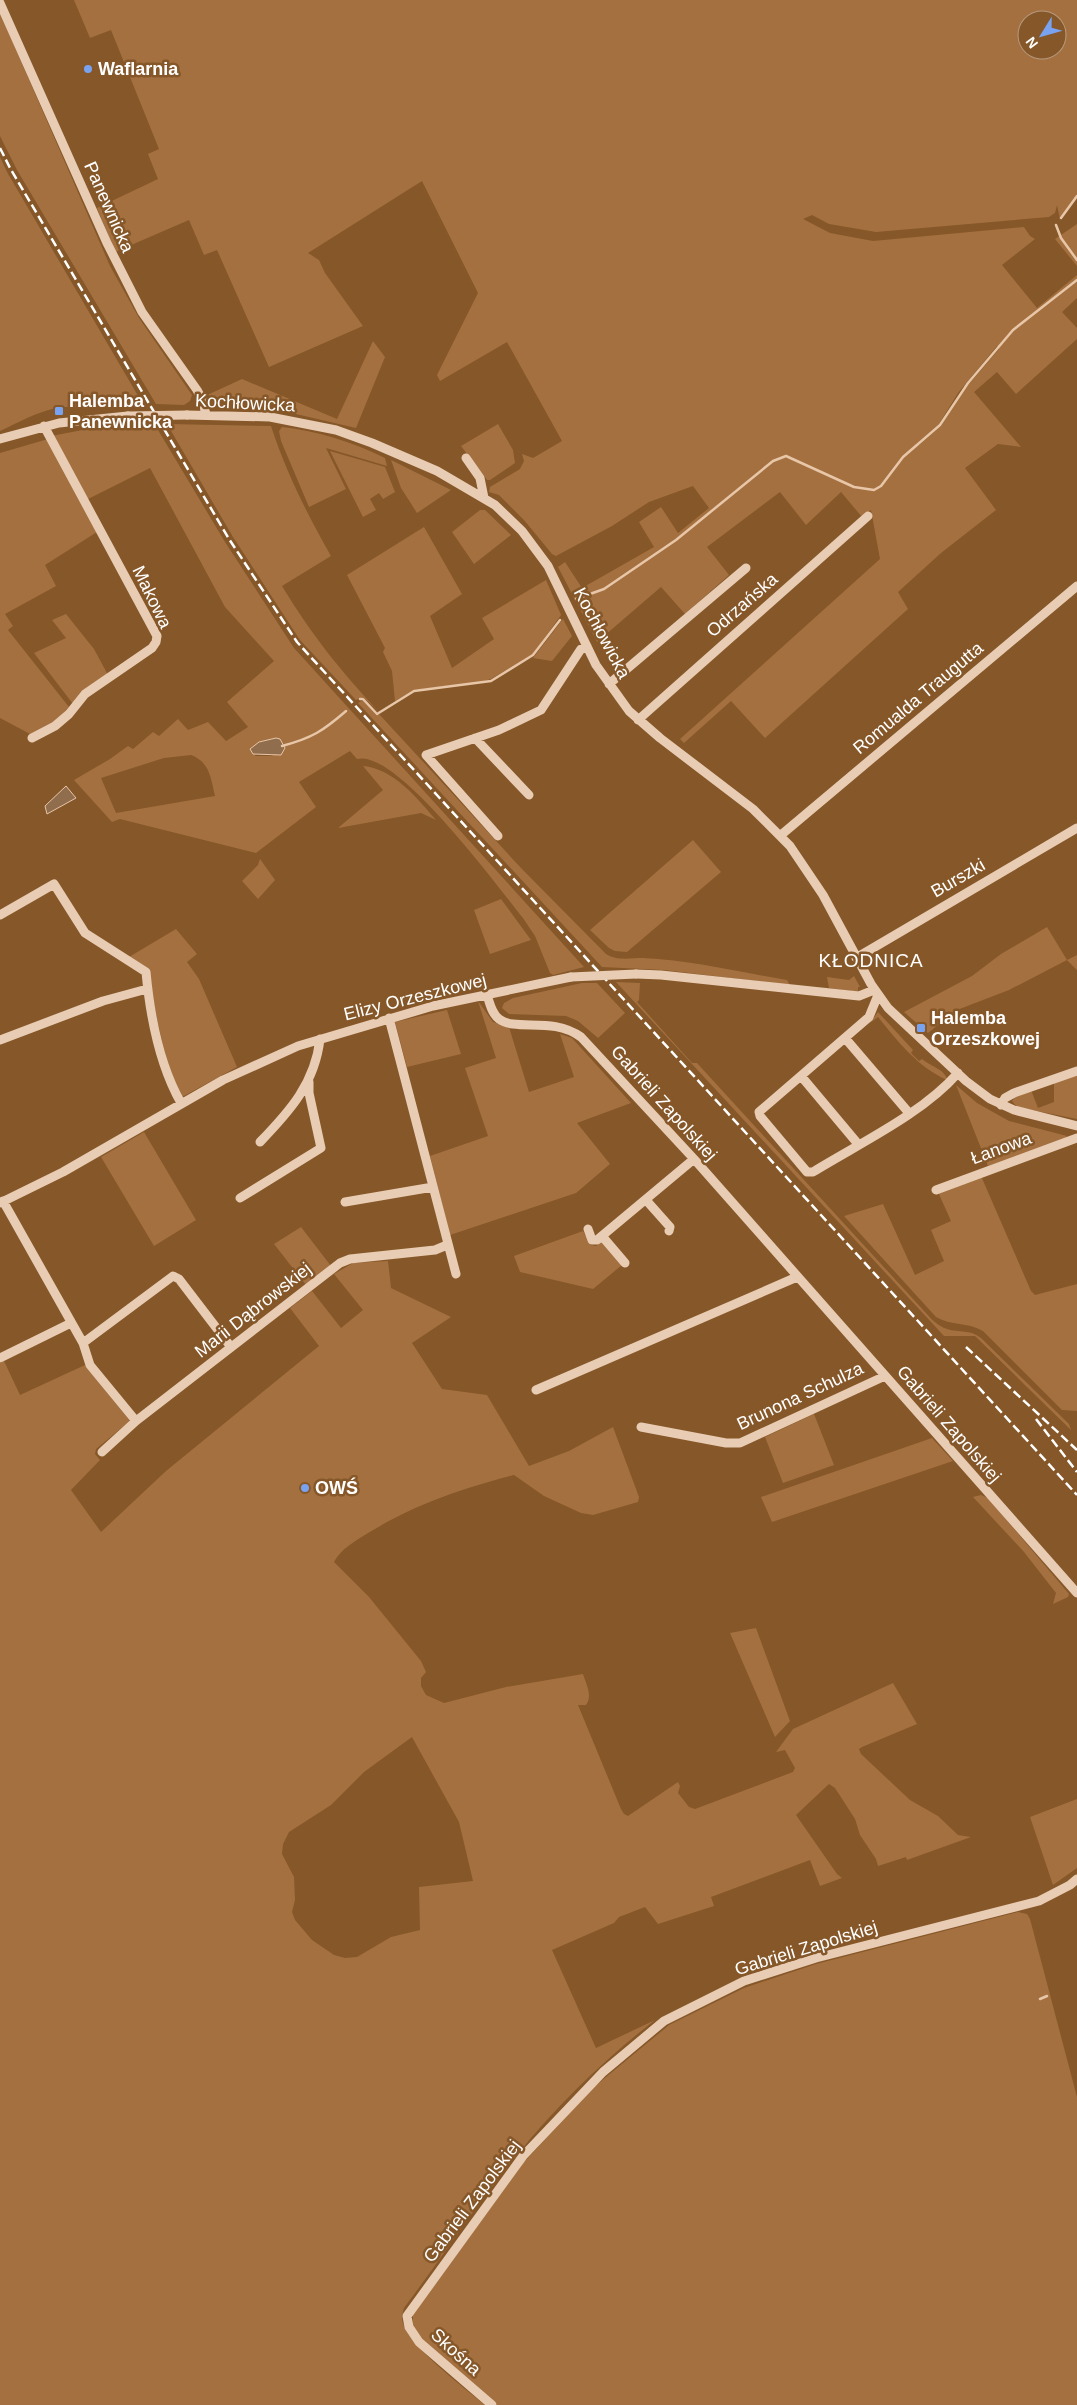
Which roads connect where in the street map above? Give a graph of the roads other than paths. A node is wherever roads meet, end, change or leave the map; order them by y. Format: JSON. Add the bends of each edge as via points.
{"nodes":[{"id":1,"x":0,"y":3,"type":"edge"},
{"id":2,"x":206,"y":415,"type":"junction"},
{"id":3,"x":44,"y":426,"type":"junction"},
{"id":4,"x":0,"y":439,"type":"edge"},
{"id":5,"x":466,"y":458,"type":"dead end"},
{"id":6,"x":484,"y":498,"type":"junction"},
{"id":7,"x":868,"y":516,"type":"dead end"},
{"id":8,"x":746,"y":568,"type":"dead end"},
{"id":9,"x":1077,"y":586,"type":"edge"},
{"id":10,"x":587,"y":646,"type":"junction"},
{"id":11,"x":609,"y":684,"type":"junction"},
{"id":12,"x":638,"y":720,"type":"junction"},
{"id":13,"x":32,"y":738,"type":"dead end"},
{"id":14,"x":475,"y":738,"type":"junction"},
{"id":15,"x":529,"y":795,"type":"dead end"},
{"id":16,"x":1077,"y":828,"type":"edge"},
{"id":17,"x":781,"y":835,"type":"junction"},
{"id":18,"x":498,"y":836,"type":"dead end"},
{"id":19,"x":0,"y":915,"type":"edge"},
{"id":20,"x":856,"y":958,"type":"junction"},
{"id":21,"x":147,"y":989,"type":"junction"},
{"id":22,"x":876,"y":993,"type":"junction"},
{"id":23,"x":487,"y":995,"type":"junction"},
{"id":24,"x":389,"y":1018,"type":"junction"},
{"id":25,"x":845,"y":1038,"type":"junction"},
{"id":26,"x":320,"y":1039,"type":"junction"},
{"id":27,"x":0,"y":1040,"type":"edge"},
{"id":28,"x":1077,"y":1071,"type":"edge"},
{"id":29,"x":958,"y":1073,"type":"junction"},
{"id":30,"x":801,"y":1076,"type":"junction"},
{"id":31,"x":309,"y":1082,"type":"junction"},
{"id":32,"x":181,"y":1104,"type":"junction"},
{"id":33,"x":1001,"y":1105,"type":"junction"},
{"id":34,"x":909,"y":1113,"type":"junction"},
{"id":35,"x":1077,"y":1126,"type":"edge"},
{"id":36,"x":1077,"y":1138,"type":"edge"},
{"id":37,"x":260,"y":1142,"type":"dead end"},
{"id":38,"x":858,"y":1144,"type":"junction"},
{"id":39,"x":694,"y":1159,"type":"junction"},
{"id":40,"x":433,"y":1187,"type":"junction"},
{"id":41,"x":936,"y":1190,"type":"dead end"},
{"id":42,"x":240,"y":1198,"type":"dead end"},
{"id":43,"x":646,"y":1200,"type":"junction"},
{"id":44,"x":2,"y":1202,"type":"edge"},
{"id":45,"x":345,"y":1202,"type":"dead end"},
{"id":46,"x":588,"y":1229,"type":"dead end"},
{"id":47,"x":669,"y":1231,"type":"dead end"},
{"id":48,"x":602,"y":1236,"type":"junction"},
{"id":49,"x":447,"y":1245,"type":"junction"},
{"id":50,"x":625,"y":1262,"type":"dead end"},
{"id":51,"x":456,"y":1274,"type":"dead end"},
{"id":52,"x":797,"y":1276,"type":"junction"},
{"id":53,"x":72,"y":1324,"type":"junction"},
{"id":54,"x":82,"y":1343,"type":"junction"},
{"id":55,"x":231,"y":1347,"type":"junction"},
{"id":56,"x":0,"y":1358,"type":"edge"},
{"id":57,"x":884,"y":1376,"type":"junction"},
{"id":58,"x":536,"y":1390,"type":"dead end"},
{"id":59,"x":136,"y":1421,"type":"junction"},
{"id":60,"x":641,"y":1427,"type":"dead end"},
{"id":61,"x":102,"y":1452,"type":"dead end"},
{"id":62,"x":1077,"y":1593,"type":"edge"},
{"id":63,"x":1077,"y":1879,"type":"edge"},
{"id":64,"x":408,"y":2316,"type":"joint"},
{"id":65,"x":492,"y":2405,"type":"edge"}],
"edges":[{"from":1,"to":2,"type":"street","name":"Panewnicka","via":[[107,243],[142,312],[197,390]]},
{"from":2,"to":3,"type":"street","name":"Kochłowicka","bridge":true,"via":[[128,416]]},
{"from":2,"to":6,"type":"street","name":"Kochłowicka","via":[[270,417],[336,430],[420,464]]},
{"from":3,"to":4,"type":"street","name":"Kochłowicka"},
{"from":3,"to":13,"type":"street","name":"Makowa","via":[[157,636],[152,648],[85,694],[55,726]]},
{"from":5,"to":6,"type":"street","via":[[480,478]]},
{"from":6,"to":10,"type":"street","name":"Kochłowicka","via":[[510,519],[539,554],[557,583]]},
{"from":7,"to":12,"type":"street","name":"Odrzańska"},
{"from":8,"to":11,"type":"street"},
{"from":9,"to":17,"type":"street","name":"Romualda Traugutta"},
{"from":10,"to":11,"type":"street","name":"Kochłowicka"},
{"from":10,"to":14,"type":"street","via":[[581,649],[541,710]]},
{"from":11,"to":12,"type":"street","name":"Kochłowicka"},
{"from":12,"to":17,"type":"street","name":"Kochłowicka","via":[[740,798]]},
{"from":14,"to":15,"type":"street"},
{"from":14,"to":18,"type":"street","via":[[426,755]]},
{"from":16,"to":20,"type":"street","name":"Burszki"},
{"from":17,"to":20,"type":"street","name":"Kochłowicka","via":[[814,880]]},
{"from":19,"to":21,"type":"street","via":[[54,884],[84,933],[146,972]]},
{"from":20,"to":22,"type":"street","name":"Kochłowicka"},
{"from":21,"to":27,"type":"street","via":[[103,1001]]},
{"from":21,"to":32,"type":"street","via":[[172,1088]]},
{"from":22,"to":23,"type":"street","name":"Elizy Orzeszkowej","bridge":true,"via":[[859,996],[636,974],[570,976]]},
{"from":22,"to":25,"type":"street","via":[[869,1017]]},
{"from":22,"to":29,"type":"street","name":"Kochłowicka"},
{"from":23,"to":24,"type":"street","name":"Elizy Orzeszkowej"},
{"from":23,"to":39,"type":"street","name":"Gabrieli Zapolskiej","via":[[493,1012],[505,1022],[562,1026],[581,1037]]},
{"from":24,"to":26,"type":"street","name":"Elizy Orzeszkowej"},
{"from":24,"to":40,"type":"street"},
{"from":25,"to":30,"type":"street"},
{"from":25,"to":34,"type":"street"},
{"from":26,"to":31,"type":"street"},
{"from":26,"to":32,"type":"street","name":"Elizy Orzeszkowej","via":[[261,1061]]},
{"from":28,"to":33,"type":"street","via":[[1014,1093]]},
{"from":29,"to":33,"type":"street","name":"Kochłowicka"},
{"from":29,"to":34,"type":"street","via":[[944,1089]]},
{"from":30,"to":38,"type":"street"},
{"from":30,"to":38,"type":"street","via":[[761,1109],[760,1116],[810,1173]]},
{"from":31,"to":37,"type":"street"},
{"from":31,"to":42,"type":"street","via":[[321,1148]]},
{"from":32,"to":44,"type":"street","name":"Elizy Orzeszkowej","via":[[63,1172]]},
{"from":33,"to":35,"type":"street","name":"Kochłowicka"},
{"from":34,"to":38,"type":"street"},
{"from":36,"to":41,"type":"street","name":"Łanowa"},
{"from":39,"to":43,"type":"street"},
{"from":39,"to":52,"type":"street","name":"Gabrieli Zapolskiej"},
{"from":40,"to":45,"type":"street"},
{"from":40,"to":49,"type":"street"},
{"from":43,"to":47,"type":"street","via":[[670,1227]]},
{"from":43,"to":48,"type":"street"},
{"from":44,"to":53,"type":"street"},
{"from":46,"to":48,"type":"street","via":[[594,1241]]},
{"from":48,"to":50,"type":"street"},
{"from":49,"to":51,"type":"street"},
{"from":49,"to":55,"type":"street","name":"Marii Dąbrowskiej","via":[[435,1250],[350,1259],[340,1263]]},
{"from":52,"to":57,"type":"street","name":"Gabrieli Zapolskiej"},
{"from":52,"to":58,"type":"street"},
{"from":53,"to":54,"type":"street"},
{"from":53,"to":56,"type":"street"},
{"from":54,"to":55,"type":"street","via":[[174,1276],[179,1278]]},
{"from":54,"to":59,"type":"street","via":[[90,1364]]},
{"from":55,"to":59,"type":"street","name":"Marii Dąbrowskiej"},
{"from":57,"to":60,"type":"street","name":"Brunona Schulza","via":[[740,1443]]},
{"from":57,"to":62,"type":"street","name":"Gabrieli Zapolskiej"},
{"from":59,"to":61,"type":"street","name":"Marii Dąbrowskiej"},
{"from":63,"to":64,"type":"street","name":"Gabrieli Zapolskiej","via":[[1070,1886],[1039,1901],[816,1958],[744,1981],[664,2021],[603,2072],[523,2156]]},
{"from":64,"to":65,"type":"street","name":"Skośna","via":[[409,2327],[419,2342]]}]}
